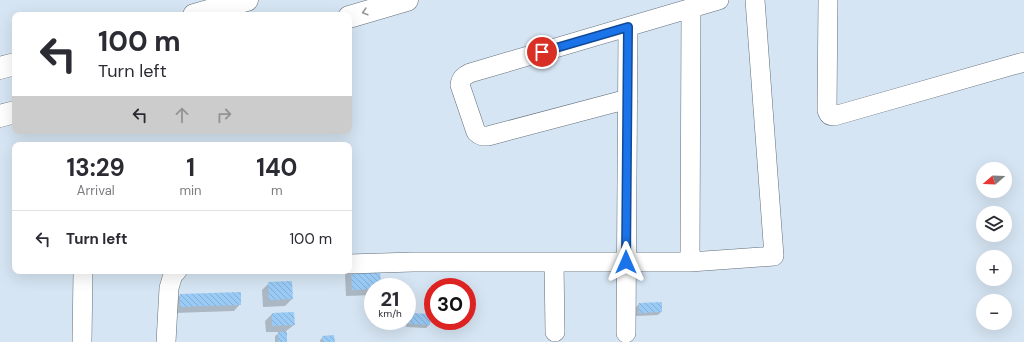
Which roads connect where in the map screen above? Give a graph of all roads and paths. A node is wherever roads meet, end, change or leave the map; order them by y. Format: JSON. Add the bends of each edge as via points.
{"nodes":[{"id":1,"x":247,"y":0,"type":"edge"},
{"id":2,"x":408,"y":0,"type":"edge"},
{"id":3,"x":719,"y":0,"type":"edge"},
{"id":4,"x":755,"y":0,"type":"edge"},
{"id":5,"x":828,"y":0,"type":"edge"},
{"id":6,"x":691,"y":9,"type":"junction"},
{"id":7,"x":205,"y":12,"type":"edge"},
{"id":8,"x":352,"y":16,"type":"edge"},
{"id":9,"x":628,"y":27,"type":"junction"},
{"id":10,"x":1024,"y":62,"type":"edge"},
{"id":11,"x":12,"y":65,"type":"edge"},
{"id":12,"x":0,"y":68,"type":"edge"},
{"id":13,"x":628,"y":99,"type":"junction"},
{"id":14,"x":12,"y":113,"type":"edge"},
{"id":15,"x":0,"y":116,"type":"edge"},
{"id":16,"x":554,"y":262,"type":"junction"},
{"id":17,"x":626,"y":262,"type":"junction"},
{"id":18,"x":690,"y":262,"type":"junction"},
{"id":19,"x":352,"y":264,"type":"edge"},
{"id":20,"x":83,"y":274,"type":"edge"},
{"id":21,"x":174,"y":274,"type":"edge"},
{"id":22,"x":555,"y":332,"type":"dead end"},
{"id":23,"x":626,"y":333,"type":"dead end"},
{"id":24,"x":82,"y":342,"type":"edge"},
{"id":25,"x":166,"y":342,"type":"edge"}],
"edges":[{"from":1,"to":7,"type":"highway"},
{"from":2,"to":8,"type":"highway","one_way":true},
{"from":3,"to":6,"type":"street"},
{"from":4,"to":18,"type":"street","via":[[774,256]]},
{"from":5,"to":10,"type":"street","via":[[827,110],[832,116]]},
{"from":6,"to":9,"type":"street"},
{"from":6,"to":18,"type":"street"},
{"from":9,"to":13,"type":"street"},
{"from":9,"to":13,"type":"street","via":[[470,73],[462,78],[460,85],[476,132],[482,136]]},
{"from":11,"to":12,"type":"highway"},
{"from":13,"to":17,"type":"street"},
{"from":14,"to":15,"type":"highway"},
{"from":16,"to":17,"type":"street"},
{"from":16,"to":19,"type":"street"},
{"from":16,"to":22,"type":"street"},
{"from":17,"to":18,"type":"street"},
{"from":17,"to":23,"type":"street"},
{"from":20,"to":24,"type":"street"},
{"from":21,"to":25,"type":"street","via":[[169,288]]}]}
